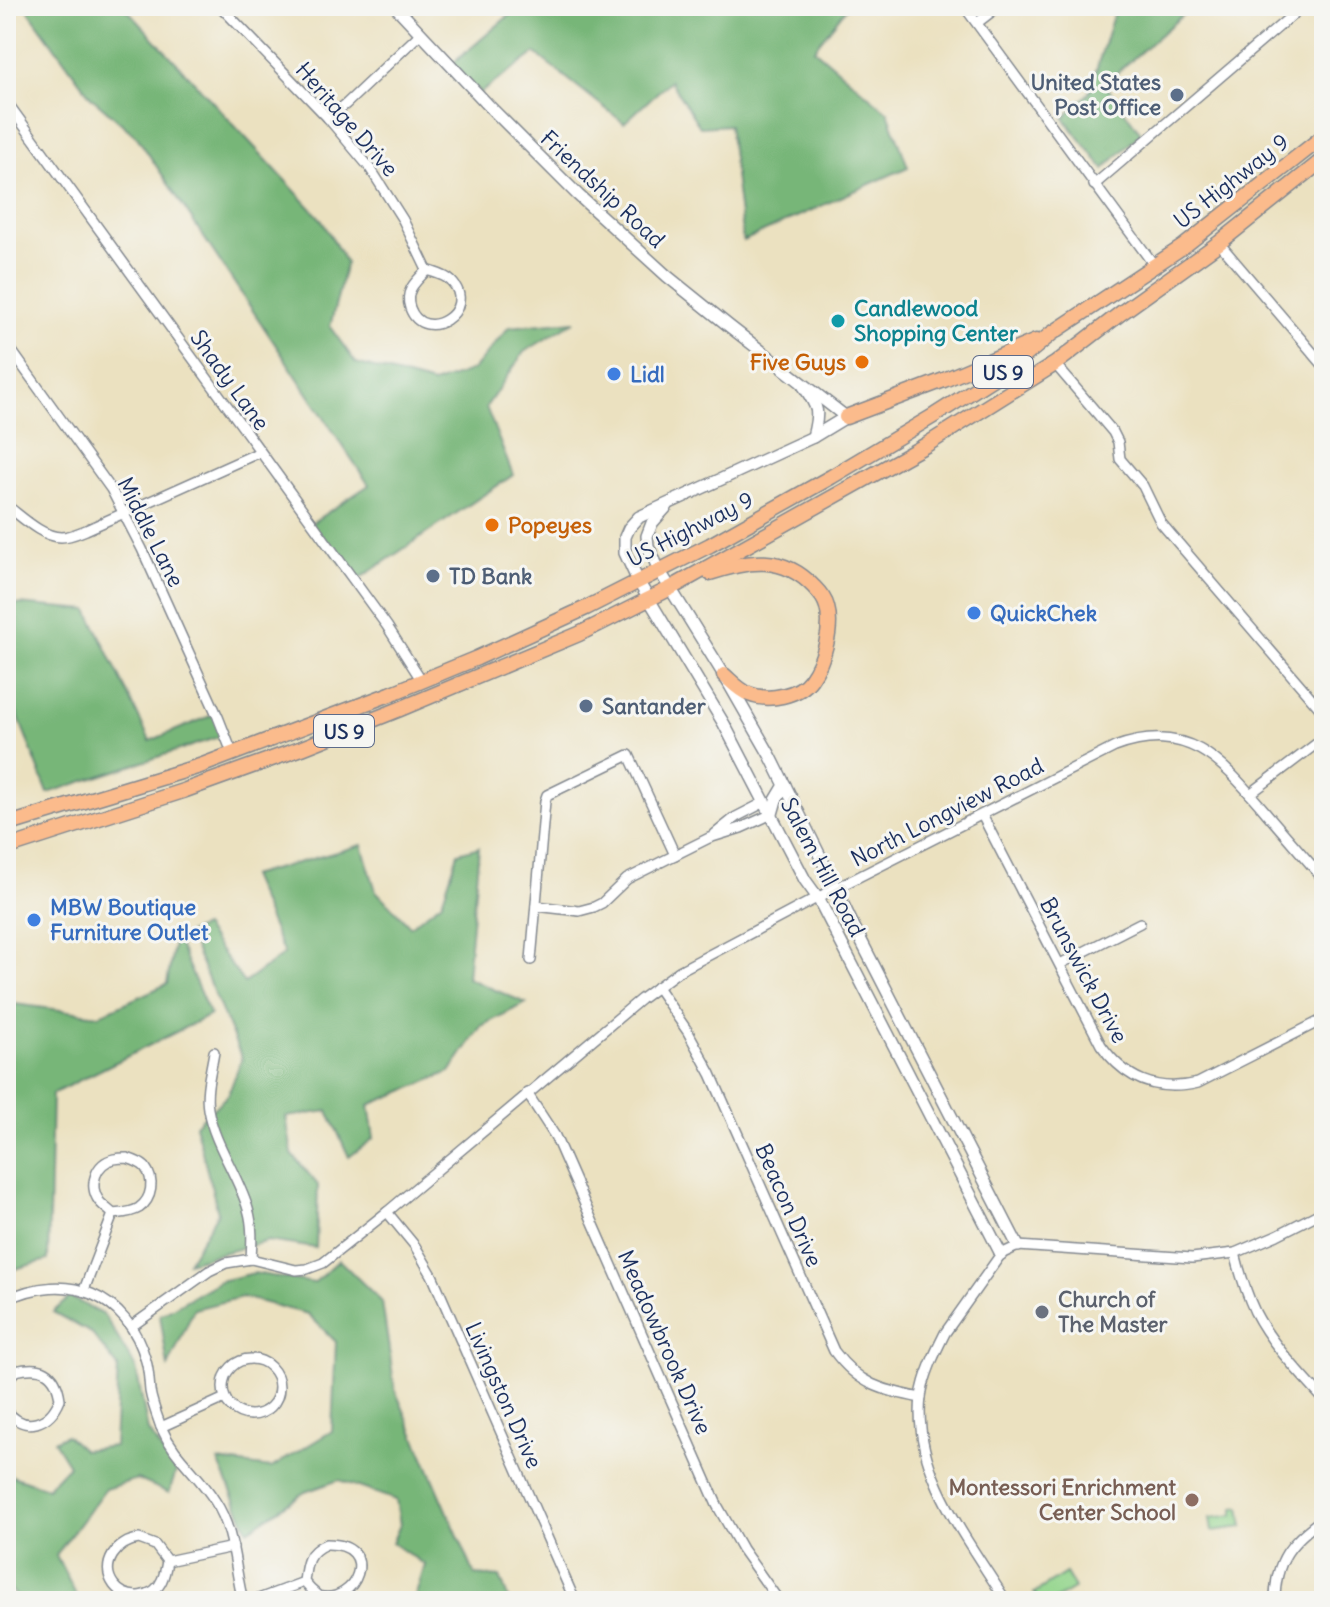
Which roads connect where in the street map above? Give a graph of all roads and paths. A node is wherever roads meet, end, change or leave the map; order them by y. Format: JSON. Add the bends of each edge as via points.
{"nodes":[{"id":1,"x":220,"y":6,"type":"edge"},
{"id":2,"x":395,"y":6,"type":"edge"},
{"id":3,"x":964,"y":6,"type":"edge"},
{"id":4,"x":999,"y":6,"type":"edge"},
{"id":5,"x":1303,"y":6,"type":"edge"},
{"id":6,"x":977,"y":23,"type":"junction"},
{"id":7,"x":421,"y":33,"type":"junction"},
{"id":8,"x":6,"y":101,"type":"edge"},
{"id":9,"x":328,"y":118,"type":"junction"},
{"id":10,"x":1324,"y":136,"type":"edge"},
{"id":11,"x":1324,"y":159,"type":"edge"},
{"id":12,"x":1094,"y":185,"type":"junction"},
{"id":13,"x":1219,"y":243,"type":"junction"},
{"id":14,"x":1154,"y":265,"type":"junction"},
{"id":15,"x":427,"y":270,"type":"junction"},
{"id":16,"x":1051,"y":334,"type":"junction"},
{"id":17,"x":6,"y":343,"type":"edge"},
{"id":18,"x":1055,"y":364,"type":"junction"},
{"id":19,"x":1324,"y":366,"type":"edge"},
{"id":20,"x":801,"y":381,"type":"junction"},
{"id":21,"x":846,"y":417,"type":"junction"},
{"id":22,"x":813,"y":437,"type":"junction"},
{"id":23,"x":260,"y":452,"type":"junction"},
{"id":24,"x":670,"y":503,"type":"junction"},
{"id":25,"x":6,"y":505,"type":"edge"},
{"id":26,"x":124,"y":513,"type":"junction"},
{"id":27,"x":659,"y":570,"type":"junction"},
{"id":28,"x":638,"y":581,"type":"junction"},
{"id":29,"x":677,"y":585,"type":"junction"},
{"id":30,"x":650,"y":599,"type":"junction"},
{"id":31,"x":724,"y":675,"type":"junction"},
{"id":32,"x":422,"y":681,"type":"junction"},
{"id":33,"x":1324,"y":713,"type":"edge"},
{"id":34,"x":1324,"y":738,"type":"edge"},
{"id":35,"x":233,"y":755,"type":"junction"},
{"id":36,"x":785,"y":785,"type":"junction"},
{"id":37,"x":1250,"y":794,"type":"junction"},
{"id":38,"x":765,"y":802,"type":"junction"},
{"id":39,"x":772,"y":814,"type":"junction"},
{"id":40,"x":982,"y":815,"type":"junction"},
{"id":41,"x":6,"y":825,"type":"edge"},
{"id":42,"x":709,"y":838,"type":"junction"},
{"id":43,"x":6,"y":848,"type":"edge"},
{"id":44,"x":675,"y":855,"type":"junction"},
{"id":45,"x":1324,"y":880,"type":"edge"},
{"id":46,"x":835,"y":889,"type":"junction"},
{"id":47,"x":818,"y":898,"type":"junction"},
{"id":48,"x":536,"y":906,"type":"junction"},
{"id":49,"x":1140,"y":923,"type":"dead end"},
{"id":50,"x":531,"y":960,"type":"dead end"},
{"id":51,"x":1060,"y":964,"type":"junction"},
{"id":52,"x":657,"y":987,"type":"junction"},
{"id":53,"x":1324,"y":1019,"type":"edge"},
{"id":54,"x":214,"y":1052,"type":"dead end"},
{"id":55,"x":527,"y":1093,"type":"junction"},
{"id":56,"x":1324,"y":1211,"type":"edge"},
{"id":57,"x":387,"y":1212,"type":"junction"},
{"id":58,"x":113,"y":1214,"type":"junction"},
{"id":59,"x":1018,"y":1246,"type":"junction"},
{"id":60,"x":1235,"y":1253,"type":"junction"},
{"id":61,"x":1001,"y":1254,"type":"junction"},
{"id":62,"x":251,"y":1259,"type":"junction"},
{"id":63,"x":84,"y":1290,"type":"junction"},
{"id":64,"x":6,"y":1300,"type":"edge"},
{"id":65,"x":132,"y":1326,"type":"junction"},
{"id":66,"x":6,"y":1357,"type":"edge"},
{"id":67,"x":15,"y":1371,"type":"junction"},
{"id":68,"x":6,"y":1382,"type":"edge"},
{"id":69,"x":225,"y":1398,"type":"junction"},
{"id":70,"x":921,"y":1398,"type":"junction"},
{"id":71,"x":1324,"y":1400,"type":"edge"},
{"id":72,"x":6,"y":1410,"type":"edge"},
{"id":73,"x":161,"y":1427,"type":"junction"},
{"id":74,"x":1324,"y":1518,"type":"edge"},
{"id":75,"x":233,"y":1547,"type":"junction"},
{"id":76,"x":167,"y":1561,"type":"junction"},
{"id":77,"x":304,"y":1582,"type":"junction"},
{"id":78,"x":243,"y":1601,"type":"edge"},
{"id":79,"x":253,"y":1601,"type":"edge"},
{"id":80,"x":575,"y":1601,"type":"edge"},
{"id":81,"x":779,"y":1601,"type":"edge"},
{"id":82,"x":1006,"y":1601,"type":"edge"},
{"id":83,"x":1275,"y":1601,"type":"edge"}],
"edges":[{"from":1,"to":9,"type":"street","name":"Heritage Drive"},
{"from":2,"to":7,"type":"street","name":"Friendship Road"},
{"from":3,"to":6,"type":"street"},
{"from":4,"to":6,"type":"street"},
{"from":5,"to":12,"type":"street"},
{"from":6,"to":12,"type":"street"},
{"from":7,"to":9,"type":"street"},
{"from":7,"to":20,"type":"street","name":"Friendship Road","via":[[578,195],[667,276]]},
{"from":8,"to":23,"type":"street","name":"Shady Lane"},
{"from":9,"to":15,"type":"street","name":"Heritage Drive","via":[[382,185]]},
{"from":10,"to":14,"type":"highway","name":"US Highway 9","number":"US 9"},
{"from":11,"to":13,"type":"highway","name":"US Highway 9","number":"US 9"},
{"from":12,"to":14,"type":"street"},
{"from":13,"to":18,"type":"highway","name":"US Highway 9","number":"US 9"},
{"from":13,"to":19,"type":"street"},
{"from":14,"to":16,"type":"highway","name":"US Highway 9","number":"US 9"},
{"from":15,"to":15,"type":"street","name":"Heritage Drive","via":[[447,278],[459,298],[442,323],[419,320],[409,306],[413,284]]},
{"from":16,"to":21,"type":"highway"},
{"from":16,"to":27,"type":"highway","name":"US Highway 9","number":"US 9","via":[[1015,364],[913,429]]},
{"from":17,"to":26,"type":"street","name":"Middle Lane"},
{"from":18,"to":29,"type":"highway","name":"US Highway 9","number":"US 9","via":[[926,445]]},
{"from":18,"to":33,"type":"street","via":[[1113,432],[1120,459],[1143,486],[1161,523]]},
{"from":20,"to":21,"type":"street","name":"Friendship Road"},
{"from":20,"to":22,"type":"street","name":"Friendship Road","via":[[818,411]]},
{"from":21,"to":22,"type":"street","name":"Salem Hill Road"},
{"from":22,"to":24,"type":"street","name":"Salem Hill Road"},
{"from":23,"to":26,"type":"street"},
{"from":23,"to":32,"type":"street","name":"Shady Lane"},
{"from":24,"to":27,"type":"street","name":"Salem Hill Road","via":[[647,536]]},
{"from":24,"to":28,"type":"street","name":"Salem Hill Road","via":[[639,517],[625,537],[625,553]]},
{"from":25,"to":26,"type":"street","via":[[41,530],[62,537]]},
{"from":26,"to":35,"type":"street","name":"Middle Lane"},
{"from":27,"to":28,"type":"highway","name":"US Highway 9","number":"US 9"},
{"from":27,"to":29,"type":"street","name":"Salem Hill Road"},
{"from":28,"to":30,"type":"street","name":"Salem Hill Road"},
{"from":28,"to":32,"type":"highway","name":"US Highway 9","number":"US 9"},
{"from":29,"to":30,"type":"highway","name":"US Highway 9","number":"US 9"},
{"from":29,"to":31,"type":"street","name":"Salem Hill Road"},
{"from":29,"to":31,"type":"highway","via":[[751,562],[771,562],[802,576],[824,600],[829,626],[825,644],[811,680],[801,688],[785,696],[753,696]]},
{"from":30,"to":38,"type":"street","name":"Salem Hill Road"},
{"from":30,"to":43,"type":"highway","name":"US Highway 9","number":"US 9","via":[[579,634],[302,748]]},
{"from":31,"to":36,"type":"street","name":"Salem Hill Road"},
{"from":32,"to":35,"type":"highway","name":"US Highway 9","number":"US 9"},
{"from":34,"to":37,"type":"street"},
{"from":35,"to":41,"type":"highway","name":"US Highway 9","number":"US 9"},
{"from":36,"to":39,"type":"street"},
{"from":36,"to":46,"type":"street","name":"Salem Hill Road"},
{"from":37,"to":40,"type":"street","name":"North Longview Road","via":[[1204,751],[1178,741],[1147,739],[1101,754]]},
{"from":37,"to":45,"type":"street","name":"North Longview Road"},
{"from":38,"to":39,"type":"street","name":"Salem Hill Road"},
{"from":38,"to":42,"type":"street"},
{"from":39,"to":42,"type":"street"},
{"from":39,"to":47,"type":"street","name":"Salem Hill Road"},
{"from":40,"to":46,"type":"street","name":"North Longview Road"},
{"from":40,"to":51,"type":"street","name":"Brunswick Drive"},
{"from":42,"to":44,"type":"street"},
{"from":44,"to":48,"type":"street","via":[[627,879],[594,907],[579,911]]},
{"from":44,"to":48,"type":"street","via":[[629,755],[547,795]]},
{"from":46,"to":47,"type":"street","name":"North Longview Road"},
{"from":46,"to":59,"type":"street","name":"Salem Hill Road"},
{"from":47,"to":52,"type":"street","name":"North Longview Road"},
{"from":47,"to":61,"type":"street","name":"Salem Hill Road"},
{"from":48,"to":50,"type":"street"},
{"from":49,"to":51,"type":"street"},
{"from":51,"to":53,"type":"street","name":"Brunswick Drive","via":[[1111,1059],[1130,1075],[1153,1084],[1198,1083]]},
{"from":52,"to":55,"type":"street","name":"North Longview Road"},
{"from":52,"to":70,"type":"street","name":"Beacon Drive","via":[[711,1074],[834,1351],[867,1383]]},
{"from":54,"to":62,"type":"street","via":[[208,1107],[248,1206]]},
{"from":55,"to":57,"type":"street","name":"North Longview Road"},
{"from":55,"to":81,"type":"street","name":"Meadowbrook Drive","via":[[555,1136],[717,1505]]},
{"from":56,"to":60,"type":"street"},
{"from":57,"to":62,"type":"street","name":"North Longview Road","via":[[316,1267],[296,1270]]},
{"from":57,"to":80,"type":"street","name":"Livingston Drive","via":[[432,1275]]},
{"from":58,"to":58,"type":"street","via":[[135,1210],[151,1191],[144,1166],[127,1158],[107,1162],[94,1179],[100,1202]]},
{"from":58,"to":63,"type":"street"},
{"from":59,"to":60,"type":"street","via":[[1192,1258]]},
{"from":59,"to":61,"type":"street"},
{"from":60,"to":71,"type":"street","via":[[1266,1331]]},
{"from":61,"to":70,"type":"street","via":[[945,1333]]},
{"from":62,"to":65,"type":"street","via":[[209,1271]]},
{"from":63,"to":64,"type":"street","via":[[41,1287]]},
{"from":63,"to":65,"type":"street"},
{"from":65,"to":73,"type":"street","via":[[147,1362]]},
{"from":66,"to":67,"type":"street"},
{"from":67,"to":68,"type":"street"},
{"from":67,"to":72,"type":"street","via":[[44,1371],[55,1381],[60,1399],[53,1413],[39,1422],[21,1422]]},
{"from":69,"to":69,"type":"street","via":[[240,1412],[264,1413],[276,1401],[277,1377],[263,1362],[242,1360],[227,1373]]},
{"from":69,"to":73,"type":"street"},
{"from":70,"to":82,"type":"street","via":[[921,1433],[932,1475]]},
{"from":73,"to":75,"type":"street","via":[[215,1501]]},
{"from":74,"to":83,"type":"street","via":[[1288,1551],[1278,1573]]},
{"from":75,"to":76,"type":"street"},
{"from":75,"to":78,"type":"street"},
{"from":76,"to":76,"type":"street","via":[[155,1545],[130,1540],[112,1554],[109,1568],[123,1593],[142,1596],[157,1588]]},
{"from":77,"to":77,"type":"street","via":[[319,1597],[341,1600],[355,1590],[359,1567],[341,1545],[326,1544],[308,1558]]},
{"from":77,"to":79,"type":"street"}]}
